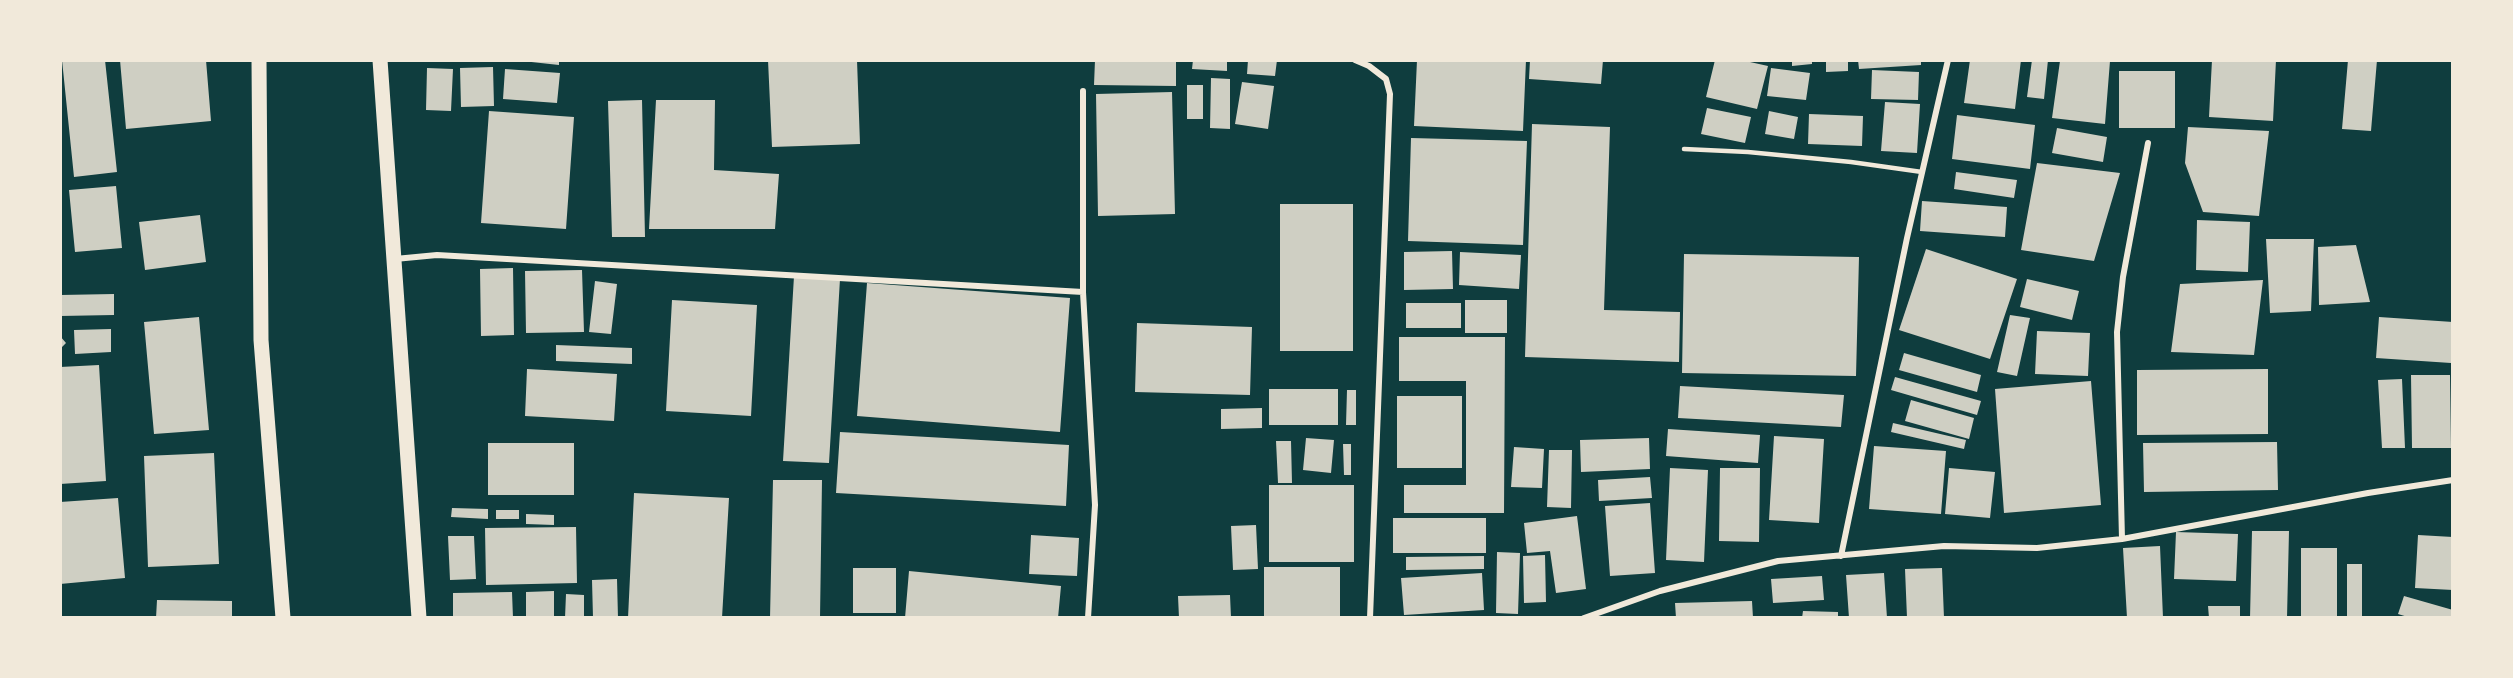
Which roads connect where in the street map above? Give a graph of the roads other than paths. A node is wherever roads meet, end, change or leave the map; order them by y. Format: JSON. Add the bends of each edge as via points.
{"nodes":[{"id":1,"x":259,"y":60,"type":"edge"},
{"id":2,"x":380,"y":60,"type":"edge"},
{"id":3,"x":1355,"y":60,"type":"edge"},
{"id":4,"x":1948,"y":60,"type":"edge"},
{"id":5,"x":1083,"y":92,"type":"dead end"},
{"id":6,"x":2148,"y":143,"type":"dead end"},
{"id":7,"x":1684,"y":149,"type":"dead end"},
{"id":8,"x":1922,"y":172,"type":"junction"},
{"id":9,"x":394,"y":260,"type":"junction"},
{"id":10,"x":1083,"y":292,"type":"junction"},
{"id":11,"x":2453,"y":480,"type":"edge"},
{"id":12,"x":2122,"y":539,"type":"junction"},
{"id":13,"x":1841,"y":556,"type":"junction"},
{"id":14,"x":283,"y":618,"type":"edge"},
{"id":15,"x":419,"y":618,"type":"edge"},
{"id":16,"x":1088,"y":618,"type":"edge"},
{"id":17,"x":1370,"y":618,"type":"edge"},
{"id":18,"x":1584,"y":618,"type":"edge"}],
"edges":[{"from":1,"to":14,"type":"main road","via":[[261,340]]},
{"from":2,"to":9,"type":"main road"},
{"from":3,"to":17,"type":"street","via":[[1386,79],[1390,94]]},
{"from":4,"to":8,"type":"street"},
{"from":5,"to":10,"type":"street"},
{"from":6,"to":12,"type":"street","via":[[2117,332]]},
{"from":7,"to":8,"type":"lane","via":[[1748,152]]},
{"from":8,"to":13,"type":"street"},
{"from":9,"to":10,"type":"street","via":[[437,255]]},
{"from":9,"to":15,"type":"main road"},
{"from":10,"to":16,"type":"street","via":[[1095,506]]},
{"from":11,"to":12,"type":"street"},
{"from":12,"to":13,"type":"street","via":[[2037,548],[1944,546]]},
{"from":13,"to":18,"type":"street","via":[[1778,561],[1660,591]]}]}
